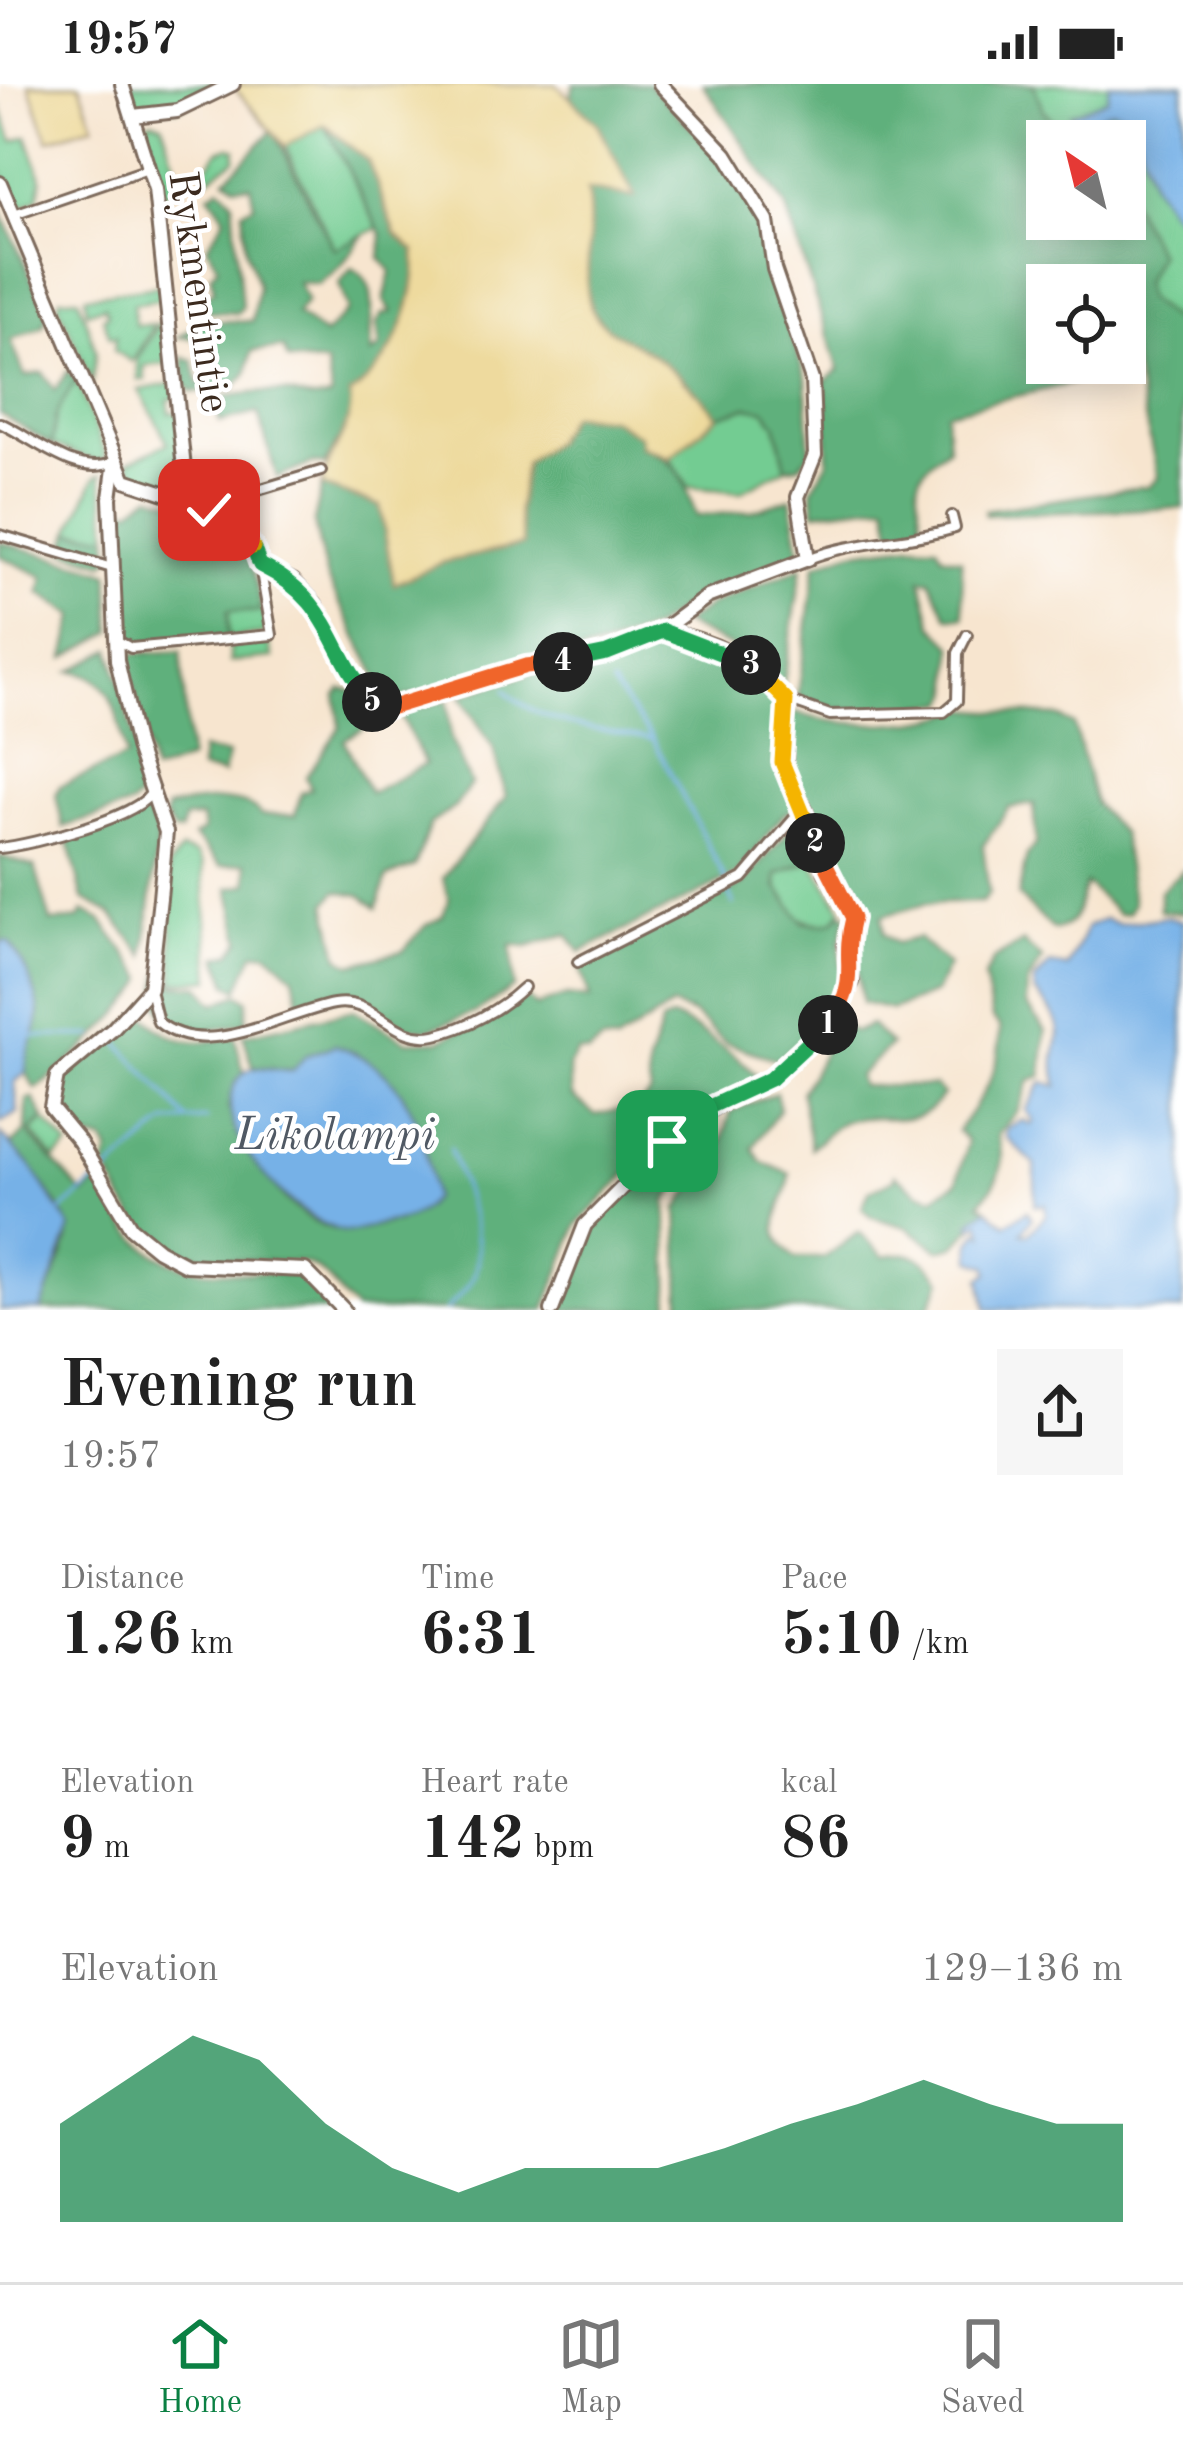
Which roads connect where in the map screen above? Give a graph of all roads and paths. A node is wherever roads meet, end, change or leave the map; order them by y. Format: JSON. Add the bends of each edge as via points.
{"nodes":[{"id":1,"x":122,"y":84,"type":"edge"},
{"id":2,"x":233,"y":84,"type":"edge"},
{"id":3,"x":659,"y":84,"type":"edge"},
{"id":4,"x":133,"y":116,"type":"junction"},
{"id":5,"x":148,"y":169,"type":"junction"},
{"id":6,"x":1,"y":186,"type":"edge"},
{"id":7,"x":14,"y":215,"type":"junction"},
{"id":8,"x":0,"y":424,"type":"edge"},
{"id":9,"x":116,"y":460,"type":"junction"},
{"id":10,"x":321,"y":471,"type":"dead end"},
{"id":11,"x":185,"y":478,"type":"junction"},
{"id":12,"x":168,"y":496,"type":"junction"},
{"id":13,"x":204,"y":506,"type":"junction"},
{"id":14,"x":952,"y":515,"type":"dead end"},
{"id":15,"x":0,"y":535,"type":"edge"},
{"id":16,"x":808,"y":559,"type":"junction"},
{"id":17,"x":260,"y":565,"type":"junction"},
{"id":18,"x":113,"y":568,"type":"junction"},
{"id":19,"x":663,"y":631,"type":"junction"},
{"id":20,"x":967,"y":635,"type":"dead end"},
{"id":21,"x":116,"y":640,"type":"junction"},
{"id":22,"x":786,"y":700,"type":"junction"},
{"id":23,"x":152,"y":790,"type":"junction"},
{"id":24,"x":804,"y":808,"type":"junction"},
{"id":25,"x":0,"y":848,"type":"edge"},
{"id":26,"x":578,"y":962,"type":"dead end"},
{"id":27,"x":524,"y":987,"type":"dead end"},
{"id":28,"x":150,"y":988,"type":"junction"},
{"id":29,"x":344,"y":1310,"type":"edge"},
{"id":30,"x":552,"y":1310,"type":"edge"}],
"edges":[{"from":1,"to":4,"type":"street","name":"Rykmentintie"},
{"from":2,"to":4,"type":"street","via":[[177,111]]},
{"from":3,"to":16,"type":"street","via":[[725,154],[767,221],[774,269],[812,380],[815,455],[798,497]]},
{"from":4,"to":5,"type":"street","name":"Rykmentintie"},
{"from":5,"to":7,"type":"street"},
{"from":5,"to":11,"type":"street","name":"Rykmentintie"},
{"from":6,"to":7,"type":"street"},
{"from":7,"to":9,"type":"street"},
{"from":8,"to":9,"type":"street","via":[[91,467]]},
{"from":9,"to":12,"type":"street","via":[[125,479]]},
{"from":9,"to":18,"type":"street"},
{"from":10,"to":13,"type":"street"},
{"from":11,"to":12,"type":"street"},
{"from":11,"to":13,"type":"street","name":"Rykmentintie"},
{"from":12,"to":13,"type":"street"},
{"from":13,"to":17,"type":"street","via":[[243,532]]},
{"from":14,"to":16,"type":"street","via":[[955,528]]},
{"from":15,"to":18,"type":"street"},
{"from":16,"to":19,"type":"street","via":[[707,598]]},
{"from":17,"to":19,"type":"street","via":[[293,581],[315,604],[367,698],[386,709]]},
{"from":17,"to":21,"type":"street","via":[[272,635],[131,648]]},
{"from":18,"to":21,"type":"street"},
{"from":19,"to":22,"type":"street","via":[[735,655]]},
{"from":20,"to":22,"type":"street","via":[[958,653],[958,701],[944,712],[830,715]]},
{"from":21,"to":23,"type":"street"},
{"from":22,"to":24,"type":"street","via":[[782,762]]},
{"from":23,"to":25,"type":"street","via":[[133,811]]},
{"from":23,"to":28,"type":"street","via":[[166,832]]},
{"from":24,"to":26,"type":"street","via":[[743,878]]},
{"from":24,"to":30,"type":"street","via":[[826,873],[853,918],[844,1002],[770,1079],[687,1122],[585,1225]]},
{"from":27,"to":28,"type":"street","via":[[437,1035],[404,1034],[349,1003],[200,1038],[158,1022]]},
{"from":28,"to":29,"type":"street","via":[[57,1076],[54,1114],[131,1228],[158,1250],[186,1264],[304,1270]]}]}
